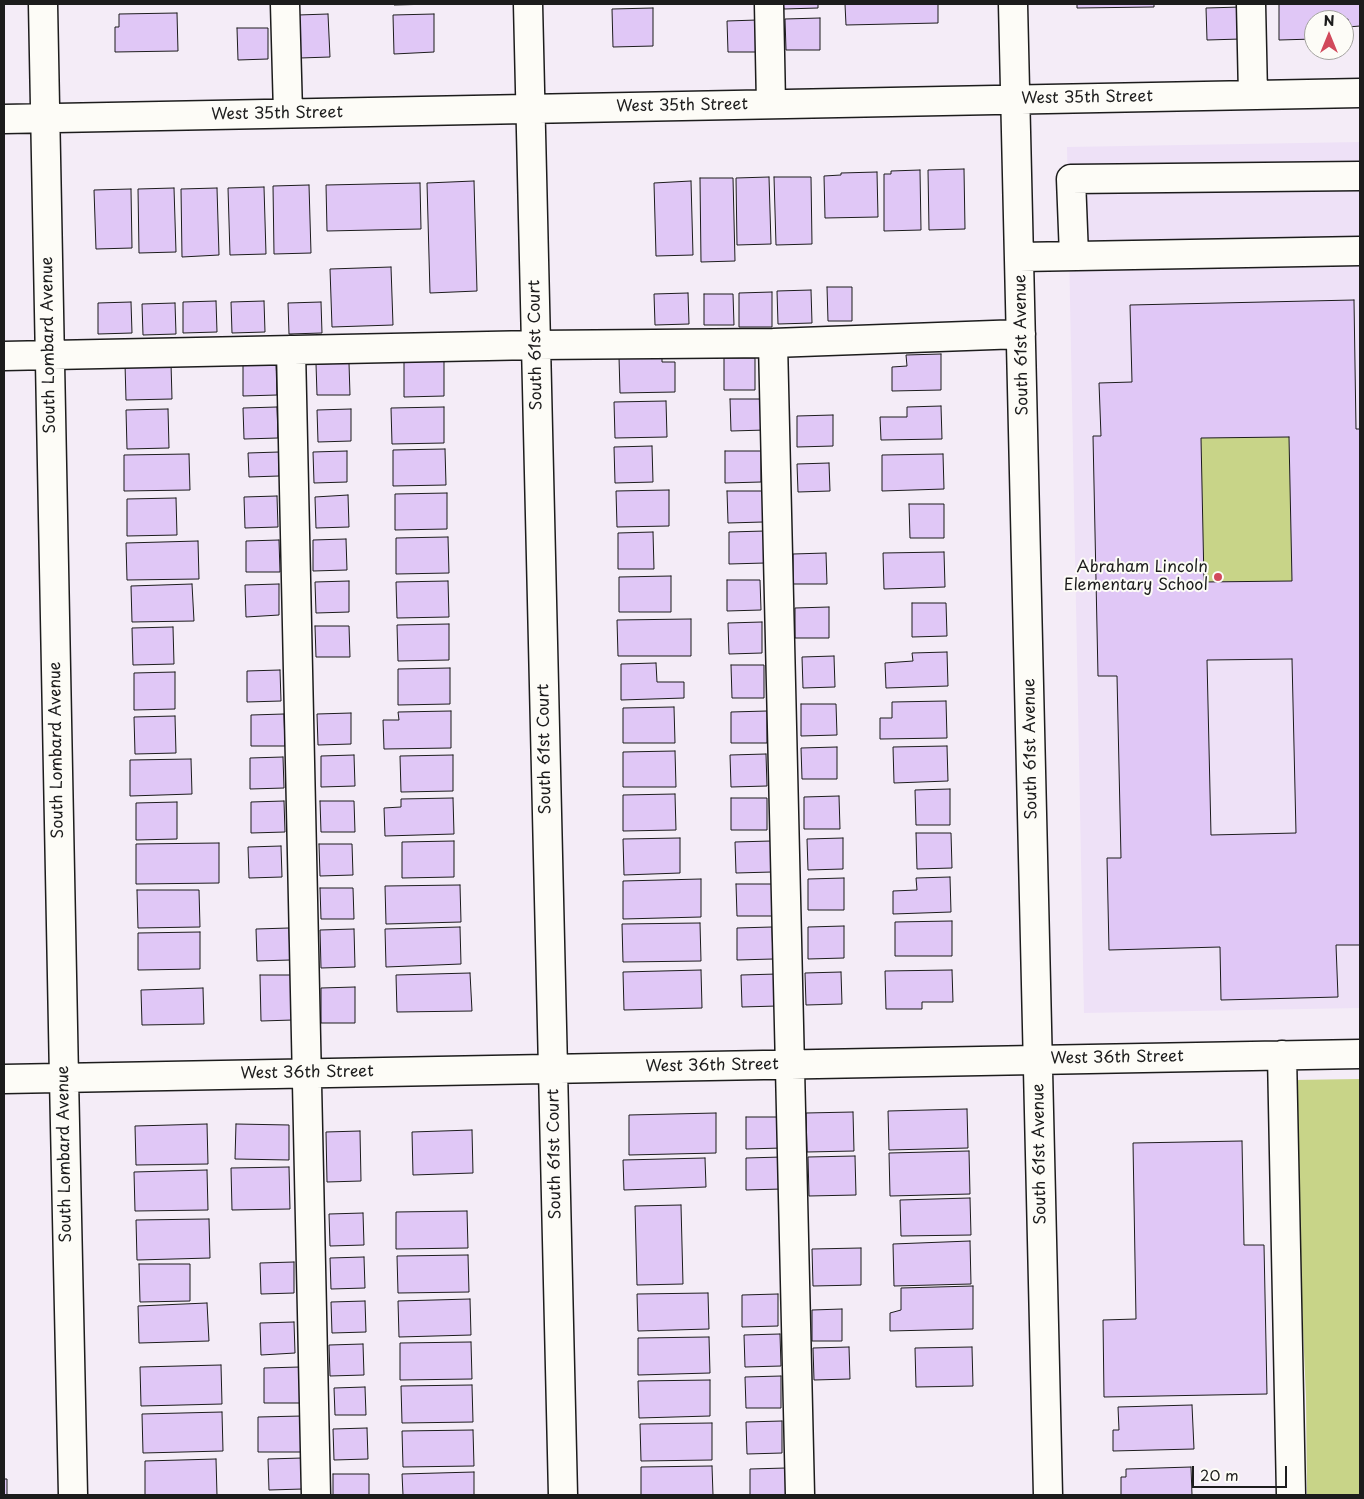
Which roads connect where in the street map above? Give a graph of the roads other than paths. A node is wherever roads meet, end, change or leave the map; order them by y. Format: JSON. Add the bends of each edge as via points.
{"nodes":[{"id":1,"x":43,"y":4,"type":"edge"},
{"id":2,"x":285,"y":4,"type":"edge"},
{"id":3,"x":528,"y":4,"type":"edge"},
{"id":4,"x":769,"y":4,"type":"edge"},
{"id":5,"x":1013,"y":4,"type":"edge"},
{"id":6,"x":1251,"y":4,"type":"edge"},
{"id":7,"x":1360,"y":93,"type":"edge"},
{"id":8,"x":1252,"y":95,"type":"junction"},
{"id":9,"x":1016,"y":100,"type":"junction"},
{"id":10,"x":771,"y":104,"type":"junction"},
{"id":11,"x":530,"y":108,"type":"junction"},
{"id":12,"x":288,"y":113,"type":"junction"},
{"id":13,"x":46,"y":118,"type":"junction"},
{"id":14,"x":4,"y":119,"type":"edge"},
{"id":15,"x":1360,"y":176,"type":"edge"},
{"id":16,"x":1360,"y":251,"type":"edge"},
{"id":17,"x":1074,"y":256,"type":"junction"},
{"id":18,"x":1020,"y":257,"type":"junction"},
{"id":19,"x":1021,"y":334,"type":"junction"},
{"id":20,"x":773,"y":343,"type":"junction"},
{"id":21,"x":536,"y":345,"type":"junction"},
{"id":22,"x":290,"y":350,"type":"junction"},
{"id":23,"x":4,"y":356,"type":"edge"},
{"id":24,"x":49,"y":356,"type":"junction"},
{"id":25,"x":1360,"y":1054,"type":"edge"},
{"id":26,"x":1282,"y":1055,"type":"junction"},
{"id":27,"x":1038,"y":1060,"type":"junction"},
{"id":28,"x":790,"y":1064,"type":"junction"},
{"id":29,"x":553,"y":1069,"type":"junction"},
{"id":30,"x":307,"y":1073,"type":"junction"},
{"id":31,"x":64,"y":1078,"type":"junction"},
{"id":32,"x":4,"y":1079,"type":"edge"},
{"id":33,"x":73,"y":1495,"type":"edge"},
{"id":34,"x":316,"y":1495,"type":"edge"},
{"id":35,"x":563,"y":1495,"type":"edge"},
{"id":36,"x":800,"y":1495,"type":"edge"},
{"id":37,"x":1048,"y":1495,"type":"edge"},
{"id":38,"x":1291,"y":1495,"type":"edge"}],
"edges":[{"from":1,"to":13,"type":"street","name":"South Lombard Avenue"},
{"from":2,"to":12,"type":"street"},
{"from":3,"to":11,"type":"street","name":"South 61st Court"},
{"from":4,"to":10,"type":"street"},
{"from":5,"to":9,"type":"street","name":"South 61st Avenue"},
{"from":6,"to":8,"type":"street"},
{"from":7,"to":8,"type":"street","name":"West 35th Street"},
{"from":8,"to":9,"type":"street","name":"West 35th Street"},
{"from":9,"to":10,"type":"street","name":"West 35th Street"},
{"from":9,"to":18,"type":"street","name":"South 61st Avenue"},
{"from":10,"to":11,"type":"street","name":"West 35th Street"},
{"from":11,"to":12,"type":"street","name":"West 35th Street"},
{"from":11,"to":21,"type":"street","name":"South 61st Court"},
{"from":12,"to":13,"type":"street","name":"West 35th Street"},
{"from":13,"to":14,"type":"street","name":"West 35th Street"},
{"from":13,"to":24,"type":"street","name":"South Lombard Avenue"},
{"from":15,"to":17,"type":"street","via":[[1071,179]]},
{"from":16,"to":17,"type":"street"},
{"from":17,"to":18,"type":"street"},
{"from":18,"to":19,"type":"street","name":"South 61st Avenue"},
{"from":19,"to":20,"type":"street"},
{"from":19,"to":27,"type":"street","name":"South 61st Avenue"},
{"from":20,"to":21,"type":"street"},
{"from":20,"to":28,"type":"street"},
{"from":21,"to":22,"type":"street"},
{"from":21,"to":29,"type":"street","name":"South 61st Court"},
{"from":22,"to":24,"type":"street"},
{"from":22,"to":30,"type":"street"},
{"from":23,"to":24,"type":"street"},
{"from":24,"to":31,"type":"street","name":"South Lombard Avenue"},
{"from":25,"to":26,"type":"street","name":"West 36th Street"},
{"from":26,"to":27,"type":"street","name":"West 36th Street"},
{"from":26,"to":38,"type":"street"},
{"from":27,"to":28,"type":"street","name":"West 36th Street"},
{"from":27,"to":37,"type":"street","name":"South 61st Avenue"},
{"from":28,"to":29,"type":"street","name":"West 36th Street"},
{"from":28,"to":36,"type":"street"},
{"from":29,"to":30,"type":"street","name":"West 36th Street"},
{"from":29,"to":35,"type":"street","name":"South 61st Court"},
{"from":30,"to":31,"type":"street","name":"West 36th Street"},
{"from":30,"to":34,"type":"street"},
{"from":31,"to":32,"type":"street","name":"West 36th Street"},
{"from":31,"to":33,"type":"street","name":"South Lombard Avenue"}]}
